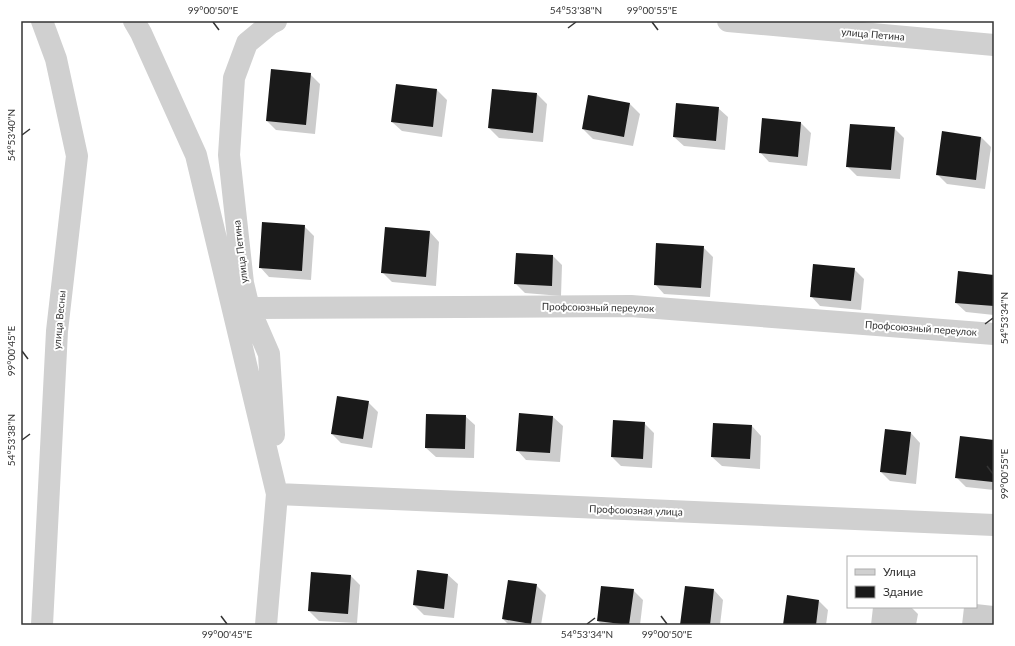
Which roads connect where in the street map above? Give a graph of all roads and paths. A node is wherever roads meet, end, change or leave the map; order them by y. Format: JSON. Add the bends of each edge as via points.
{"nodes":[{"id":1,"x":42,"y":21,"type":"edge"},
{"id":2,"x":134,"y":21,"type":"edge"},
{"id":3,"x":276,"y":21,"type":"edge"},
{"id":4,"x":728,"y":21,"type":"edge"},
{"id":5,"x":792,"y":24,"type":"edge"},
{"id":6,"x":994,"y":45,"type":"edge"},
{"id":7,"x":249,"y":308,"type":"junction"},
{"id":8,"x":994,"y":334,"type":"edge"},
{"id":9,"x":277,"y":494,"type":"junction"},
{"id":10,"x":994,"y":525,"type":"edge"},
{"id":11,"x":42,"y":625,"type":"edge"},
{"id":12,"x":266,"y":625,"type":"edge"}],
"edges":[{"from":1,"to":11,"type":"street","name":"улица Весны","via":[[56,59],[77,156],[57,330]]},
{"from":2,"to":9,"type":"street","via":[[196,155]]},
{"from":3,"to":7,"type":"street","name":"улица Петина","via":[[247,43],[234,78],[230,155],[243,283]]},
{"from":4,"to":5,"type":"street","name":"улица Петина"},
{"from":5,"to":6,"type":"street","name":"улица Петина"},
{"from":7,"to":8,"type":"street","name":"Профсоюзный переулок","via":[[631,306]]},
{"from":7,"to":9,"type":"street","name":"улица Петина","via":[[269,354]]},
{"from":9,"to":10,"type":"street","name":"Профсоюзная улица"},
{"from":9,"to":12,"type":"street"}]}
